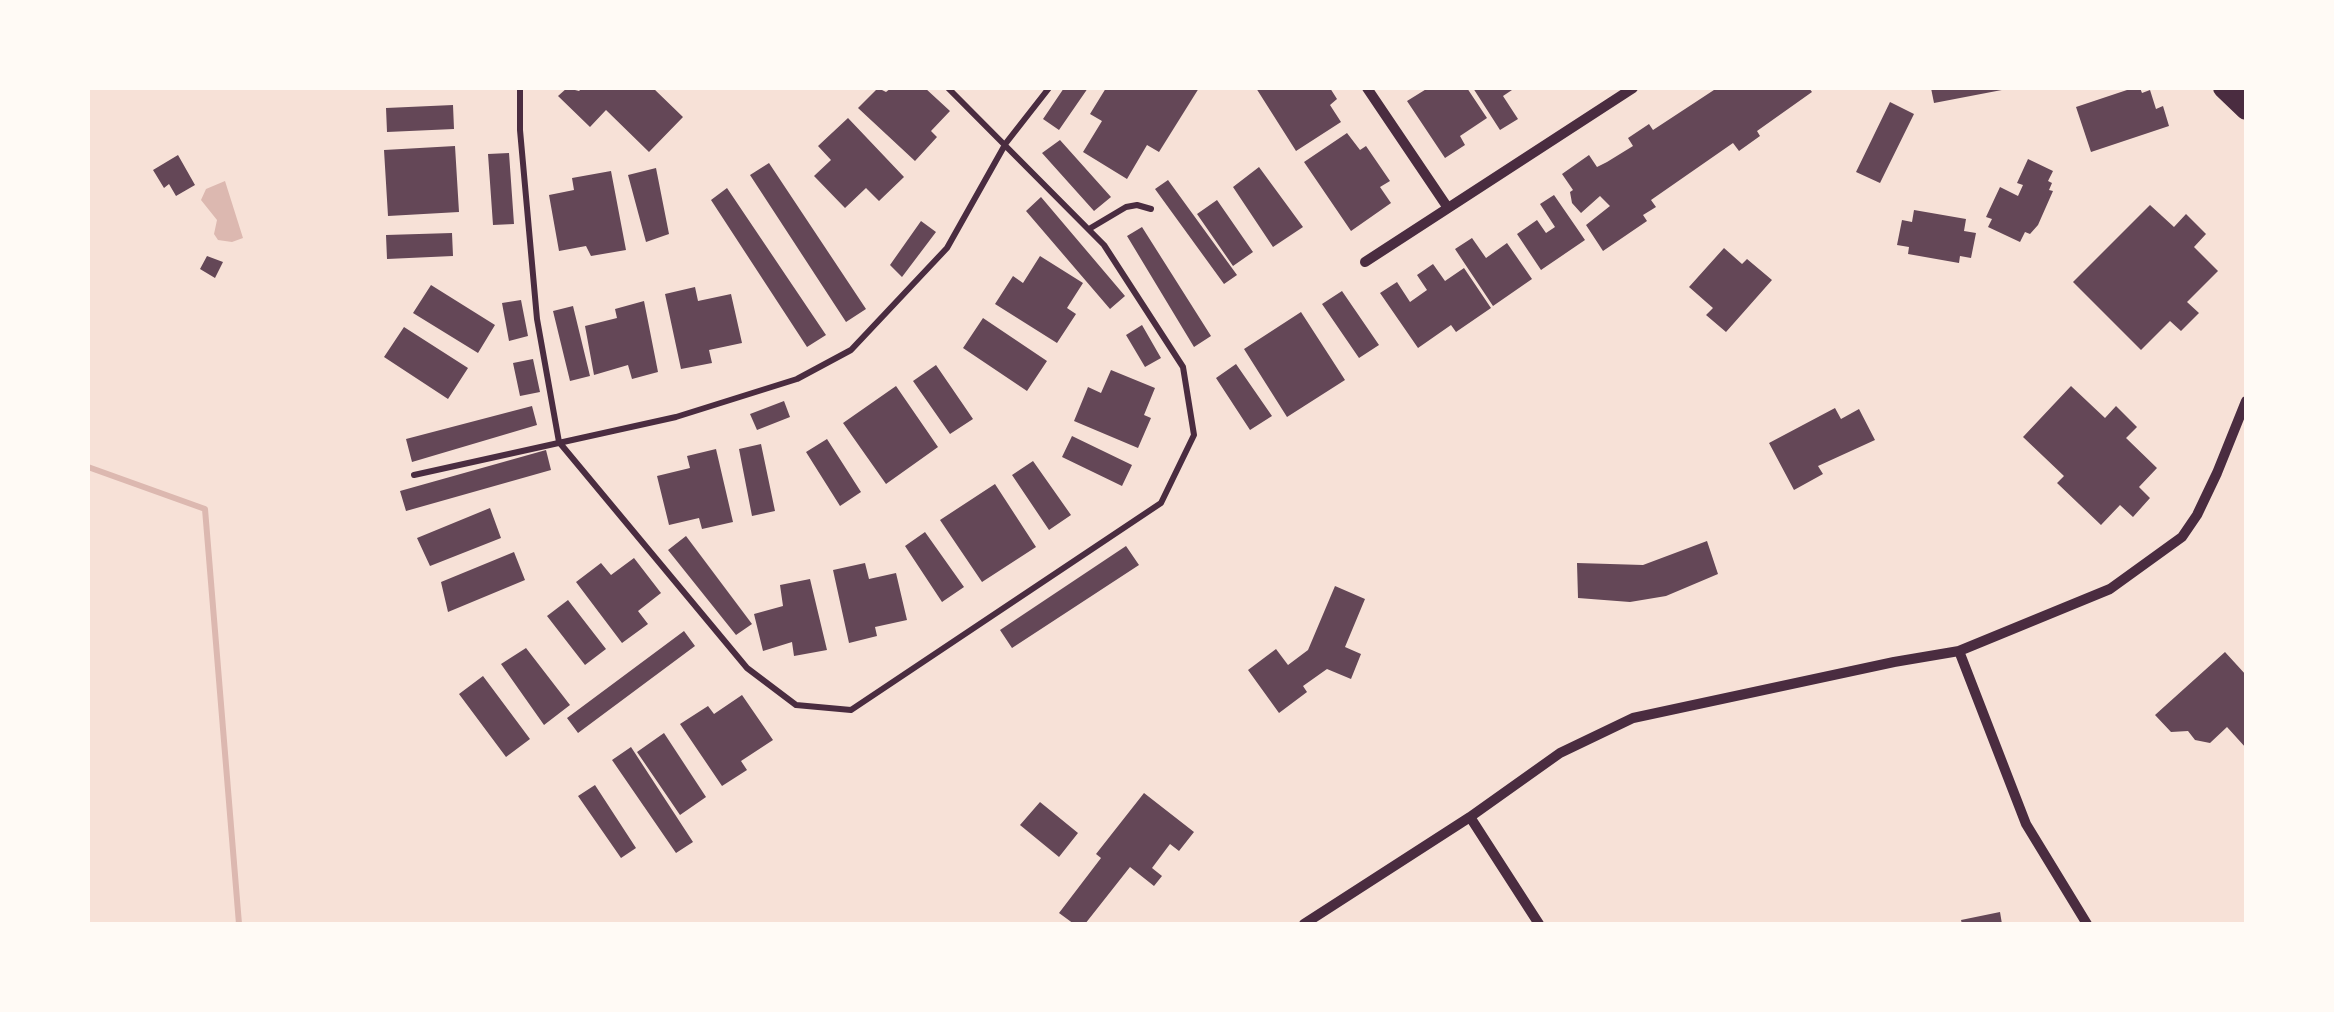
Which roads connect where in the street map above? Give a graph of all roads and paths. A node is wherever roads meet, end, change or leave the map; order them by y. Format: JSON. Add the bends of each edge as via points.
{"nodes":[{"id":1,"x":520,"y":88,"type":"edge"},
{"id":2,"x":948,"y":88,"type":"edge"},
{"id":3,"x":1049,"y":88,"type":"edge"},
{"id":4,"x":1367,"y":88,"type":"edge"},
{"id":5,"x":1633,"y":88,"type":"edge"},
{"id":6,"x":1006,"y":143,"type":"junction"},
{"id":7,"x":1448,"y":208,"type":"junction"},
{"id":8,"x":1150,"y":209,"type":"dead end"},
{"id":9,"x":1088,"y":229,"type":"junction"},
{"id":10,"x":1365,"y":262,"type":"dead end"},
{"id":11,"x":2246,"y":401,"type":"edge"},
{"id":12,"x":559,"y":442,"type":"junction"},
{"id":13,"x":414,"y":475,"type":"dead end"},
{"id":14,"x":1959,"y":652,"type":"junction"},
{"id":15,"x":1470,"y":817,"type":"junction"},
{"id":16,"x":1304,"y":924,"type":"edge"},
{"id":17,"x":1538,"y":924,"type":"edge"},
{"id":18,"x":2087,"y":924,"type":"edge"}],
"edges":[{"from":1,"to":12,"type":"lane","via":[[537,319]]},
{"from":2,"to":6,"type":"lane"},
{"from":3,"to":6,"type":"lane"},
{"from":4,"to":7,"type":"street"},
{"from":5,"to":7,"type":"street"},
{"from":6,"to":9,"type":"lane"},
{"from":6,"to":12,"type":"lane","via":[[947,248],[851,350],[797,379]]},
{"from":7,"to":10,"type":"street"},
{"from":8,"to":9,"type":"lane","via":[[1126,207]]},
{"from":9,"to":12,"type":"lane","via":[[1183,368],[1194,436],[1161,504],[852,710],[796,705],[747,668]]},
{"from":11,"to":14,"type":"street","via":[[2182,537],[2110,588]]},
{"from":12,"to":13,"type":"lane"},
{"from":14,"to":15,"type":"street","via":[[1634,718],[1560,753]]},
{"from":14,"to":18,"type":"street","via":[[2026,824]]},
{"from":15,"to":16,"type":"street"},
{"from":15,"to":17,"type":"street"}]}
